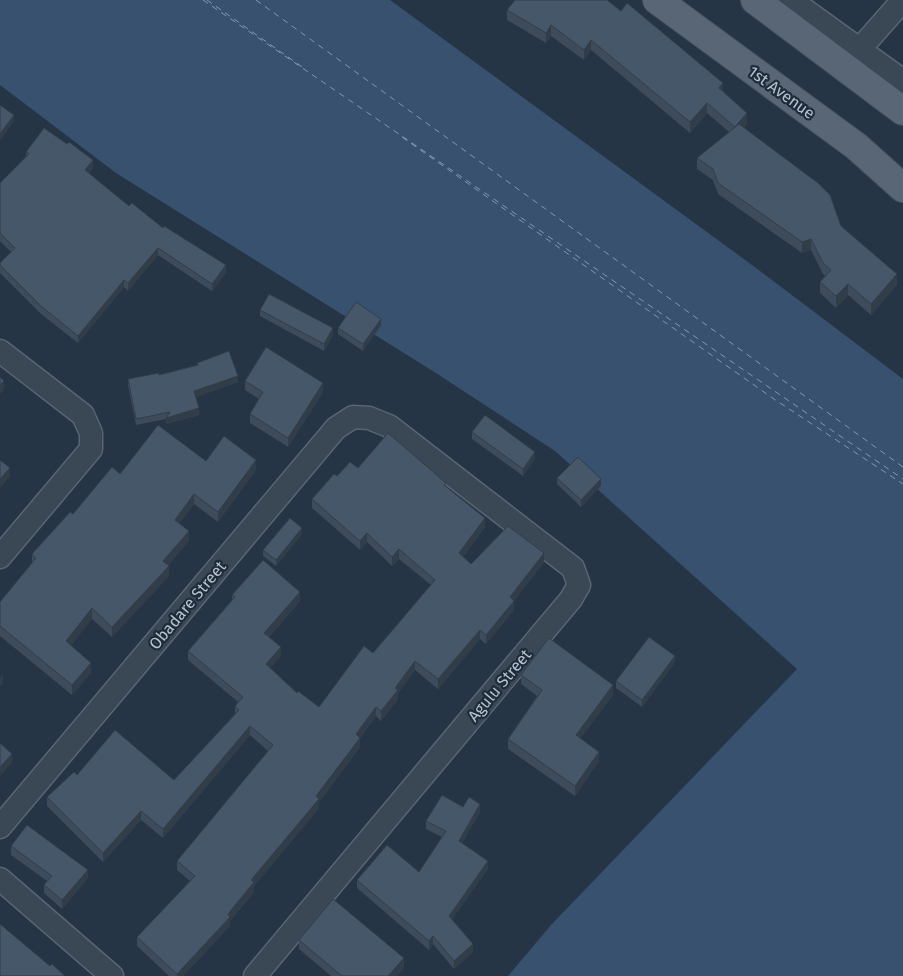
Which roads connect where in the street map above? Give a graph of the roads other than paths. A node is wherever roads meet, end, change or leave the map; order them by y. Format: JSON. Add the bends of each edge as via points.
{"nodes":[{"id":1,"x":658,"y":0,"type":"edge"},
{"id":2,"x":755,"y":0,"type":"edge"},
{"id":3,"x":791,"y":0,"type":"edge"},
{"id":4,"x":903,"y":0,"type":"edge"},
{"id":5,"x":859,"y":50,"type":"junction"},
{"id":6,"x":903,"y":81,"type":"edge"},
{"id":7,"x":903,"y":111,"type":"edge"},
{"id":8,"x":903,"y":188,"type":"edge"},
{"id":9,"x":0,"y":351,"type":"edge"},
{"id":10,"x":389,"y":426,"type":"joint"},
{"id":11,"x":0,"y":557,"type":"edge"},
{"id":12,"x":0,"y":827,"type":"edge"},
{"id":13,"x":0,"y":879,"type":"edge"},
{"id":14,"x":112,"y":976,"type":"edge"},
{"id":15,"x":255,"y":976,"type":"edge"}],
"edges":[{"from":1,"to":8,"type":"main road","name":"1st Avenue","via":[[856,146]]},
{"from":2,"to":7,"type":"main road"},
{"from":3,"to":5,"type":"street"},
{"from":4,"to":5,"type":"street"},
{"from":5,"to":6,"type":"street"},
{"from":9,"to":11,"type":"street","via":[[83,415],[91,433],[90,449]]},
{"from":10,"to":12,"type":"street","name":"Obadare Street","via":[[369,418],[353,417],[336,428]]},
{"from":10,"to":15,"type":"street","name":"Agulu Street","via":[[573,568],[579,585],[571,599]]},
{"from":13,"to":14,"type":"street"}]}
